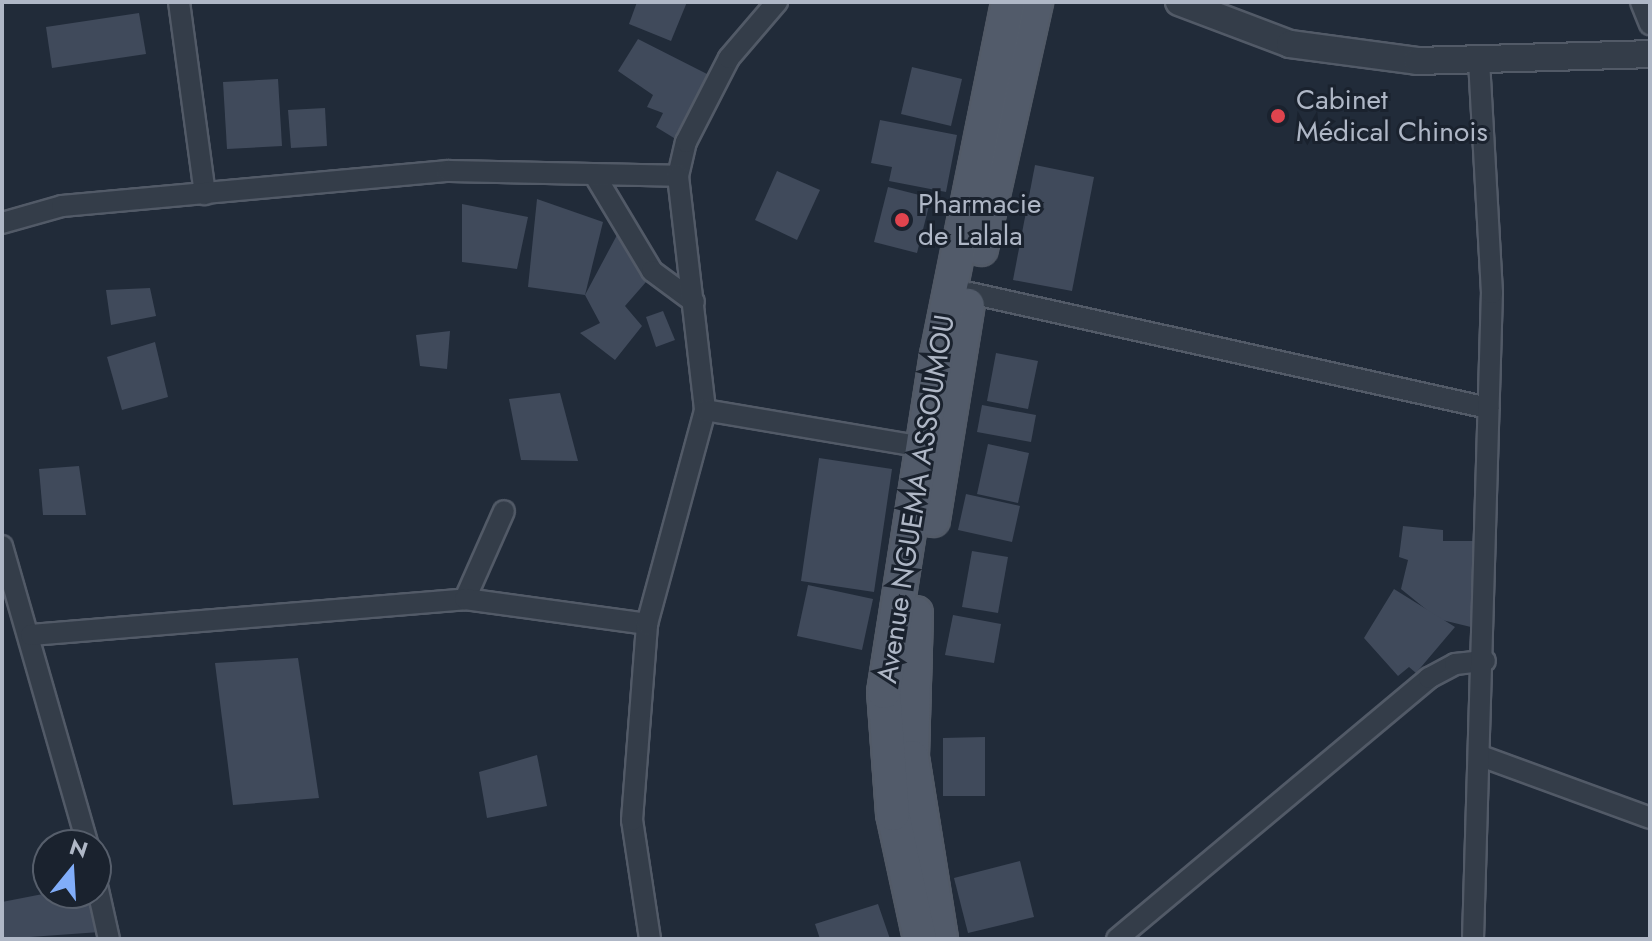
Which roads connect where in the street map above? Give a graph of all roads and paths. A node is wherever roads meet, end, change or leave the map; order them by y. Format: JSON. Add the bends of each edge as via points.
{"nodes":[{"id":1,"x":179,"y":2,"type":"edge"},
{"id":2,"x":777,"y":2,"type":"edge"},
{"id":3,"x":1008,"y":2,"type":"edge"},
{"id":4,"x":1036,"y":2,"type":"edge"},
{"id":5,"x":1641,"y":2,"type":"edge"},
{"id":6,"x":1182,"y":3,"type":"edge"},
{"id":7,"x":1650,"y":24,"type":"edge"},
{"id":8,"x":1650,"y":54,"type":"edge"},
{"id":9,"x":1479,"y":62,"type":"junction"},
{"id":10,"x":992,"y":156,"type":"junction"},
{"id":11,"x":594,"y":174,"type":"junction"},
{"id":12,"x":678,"y":176,"type":"junction"},
{"id":13,"x":205,"y":194,"type":"junction"},
{"id":14,"x":2,"y":223,"type":"edge"},
{"id":15,"x":970,"y":293,"type":"junction"},
{"id":16,"x":694,"y":302,"type":"junction"},
{"id":17,"x":1488,"y":408,"type":"junction"},
{"id":18,"x":705,"y":410,"type":"junction"},
{"id":19,"x":923,"y":447,"type":"junction"},
{"id":20,"x":504,"y":511,"type":"dead end"},
{"id":21,"x":2,"y":546,"type":"edge"},
{"id":22,"x":465,"y":599,"type":"junction"},
{"id":23,"x":647,"y":624,"type":"junction"},
{"id":24,"x":31,"y":635,"type":"junction"},
{"id":25,"x":1485,"y":661,"type":"junction"},
{"id":26,"x":1481,"y":756,"type":"junction"},
{"id":27,"x":1650,"y":818,"type":"edge"},
{"id":28,"x":84,"y":829,"type":"edge"},
{"id":29,"x":102,"y":909,"type":"edge"},
{"id":30,"x":109,"y":939,"type":"edge"},
{"id":31,"x":650,"y":939,"type":"edge"},
{"id":32,"x":920,"y":939,"type":"edge"},
{"id":33,"x":941,"y":939,"type":"edge"},
{"id":34,"x":1117,"y":939,"type":"edge"},
{"id":35,"x":1473,"y":939,"type":"edge"}],
"edges":[{"from":1,"to":13,"type":"street"},
{"from":2,"to":12,"type":"street","via":[[729,58],[686,142]]},
{"from":3,"to":10,"type":"main road"},
{"from":4,"to":10,"type":"main road"},
{"from":5,"to":7,"type":"street"},
{"from":6,"to":9,"type":"street","via":[[1290,44]]},
{"from":8,"to":9,"type":"street"},
{"from":9,"to":17,"type":"street","via":[[1491,179]]},
{"from":10,"to":15,"type":"main road","name":"Avenue NGUEMA ASSOUMOU"},
{"from":10,"to":19,"type":"main road","name":"Avenue NGUEMA ASSOUMOU"},
{"from":11,"to":12,"type":"street"},
{"from":11,"to":13,"type":"street","via":[[448,171]]},
{"from":11,"to":16,"type":"street","via":[[652,271]]},
{"from":12,"to":16,"type":"street","via":[[680,241]]},
{"from":13,"to":14,"type":"street","via":[[62,206]]},
{"from":15,"to":17,"type":"street"},
{"from":15,"to":33,"type":"main road","name":"Avenue NGUEMA ASSOUMOU","via":[[910,675],[916,805]]},
{"from":16,"to":18,"type":"street"},
{"from":17,"to":25,"type":"street"},
{"from":18,"to":19,"type":"street"},
{"from":18,"to":23,"type":"street"},
{"from":19,"to":32,"type":"main road","name":"Avenue NGUEMA ASSOUMOU","via":[[884,692],[893,814]]},
{"from":20,"to":22,"type":"street"},
{"from":21,"to":24,"type":"street"},
{"from":22,"to":23,"type":"street"},
{"from":22,"to":24,"type":"street"},
{"from":23,"to":31,"type":"street","via":[[632,820]]},
{"from":24,"to":28,"type":"street"},
{"from":25,"to":26,"type":"street"},
{"from":25,"to":34,"type":"street","via":[[1455,664],[1429,678]]},
{"from":26,"to":27,"type":"street"},
{"from":26,"to":35,"type":"street"},
{"from":29,"to":30,"type":"street"}]}
